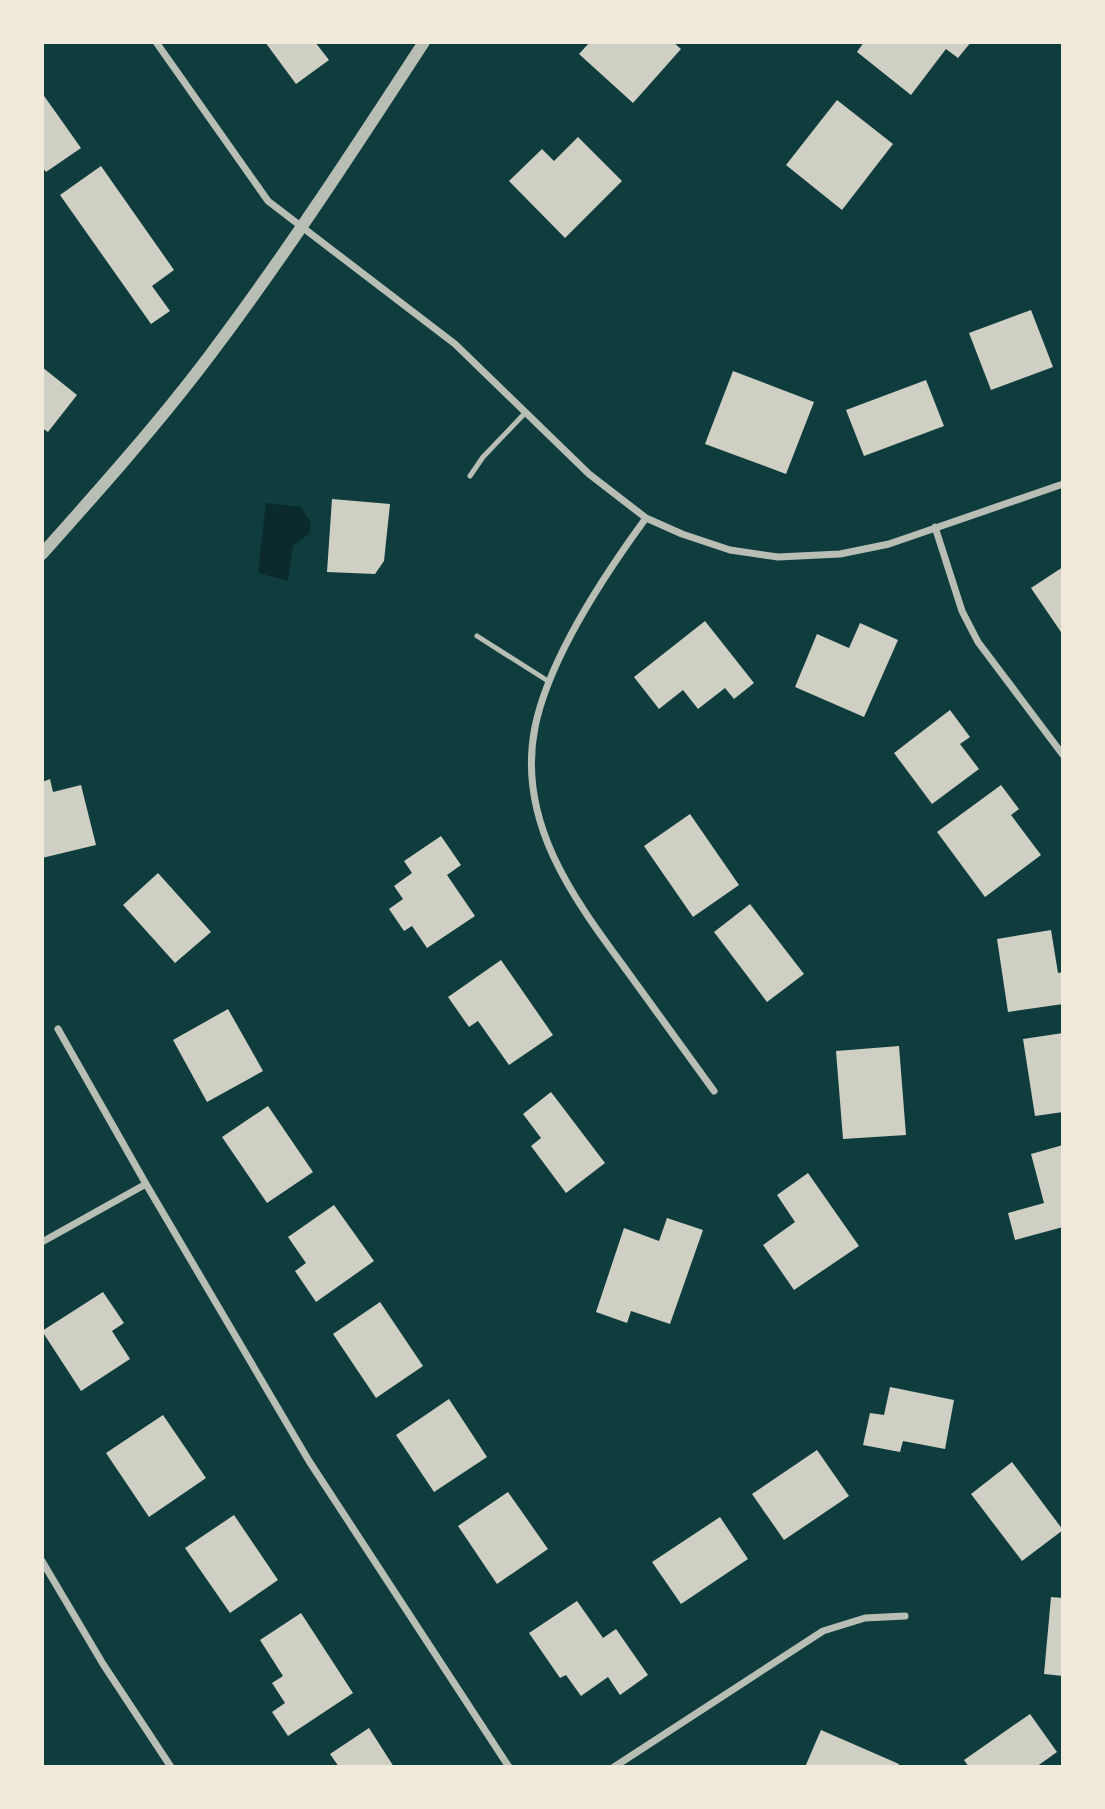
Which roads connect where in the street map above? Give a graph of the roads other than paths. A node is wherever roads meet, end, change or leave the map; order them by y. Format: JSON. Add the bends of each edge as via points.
{"nodes":[{"id":1,"x":156,"y":42,"type":"edge"},
{"id":2,"x":424,"y":42,"type":"edge"},
{"id":3,"x":302,"y":228,"type":"junction"},
{"id":4,"x":526,"y":412,"type":"junction"},
{"id":5,"x":470,"y":476,"type":"dead end"},
{"id":6,"x":1063,"y":484,"type":"edge"},
{"id":7,"x":646,"y":518,"type":"junction"},
{"id":8,"x":935,"y":527,"type":"junction"},
{"id":9,"x":42,"y":554,"type":"edge"},
{"id":10,"x":477,"y":636,"type":"dead end"},
{"id":11,"x":548,"y":681,"type":"junction"},
{"id":12,"x":1063,"y":755,"type":"edge"},
{"id":13,"x":58,"y":1029,"type":"dead end"},
{"id":14,"x":713,"y":1091,"type":"dead end"},
{"id":15,"x":146,"y":1184,"type":"junction"},
{"id":16,"x":42,"y":1242,"type":"edge"},
{"id":17,"x":42,"y":1561,"type":"edge"},
{"id":18,"x":905,"y":1616,"type":"dead end"},
{"id":19,"x":171,"y":1767,"type":"edge"},
{"id":20,"x":509,"y":1767,"type":"edge"},
{"id":21,"x":614,"y":1767,"type":"edge"}],
"edges":[{"from":1,"to":3,"type":"street","via":[[268,201]]},
{"from":2,"to":3,"type":"street"},
{"from":3,"to":4,"type":"street","via":[[455,344]]},
{"from":3,"to":9,"type":"street","via":[[209,356],[116,472]]},
{"from":4,"to":5,"type":"lane"},
{"from":4,"to":7,"type":"street","via":[[589,474]]},
{"from":6,"to":8,"type":"street"},
{"from":7,"to":8,"type":"street","via":[[730,550],[778,556],[840,554],[889,544]]},
{"from":7,"to":11,"type":"street","via":[[621,552]]},
{"from":8,"to":12,"type":"street","via":[[962,611],[978,642]]},
{"from":10,"to":11,"type":"lane"},
{"from":11,"to":14,"type":"street","via":[[535,728],[532,769],[537,816],[553,859],[579,905]]},
{"from":13,"to":15,"type":"street"},
{"from":15,"to":16,"type":"street"},
{"from":15,"to":20,"type":"street","via":[[309,1461]]},
{"from":17,"to":19,"type":"street"},
{"from":18,"to":21,"type":"street","via":[[865,1619],[823,1631]]}]}
